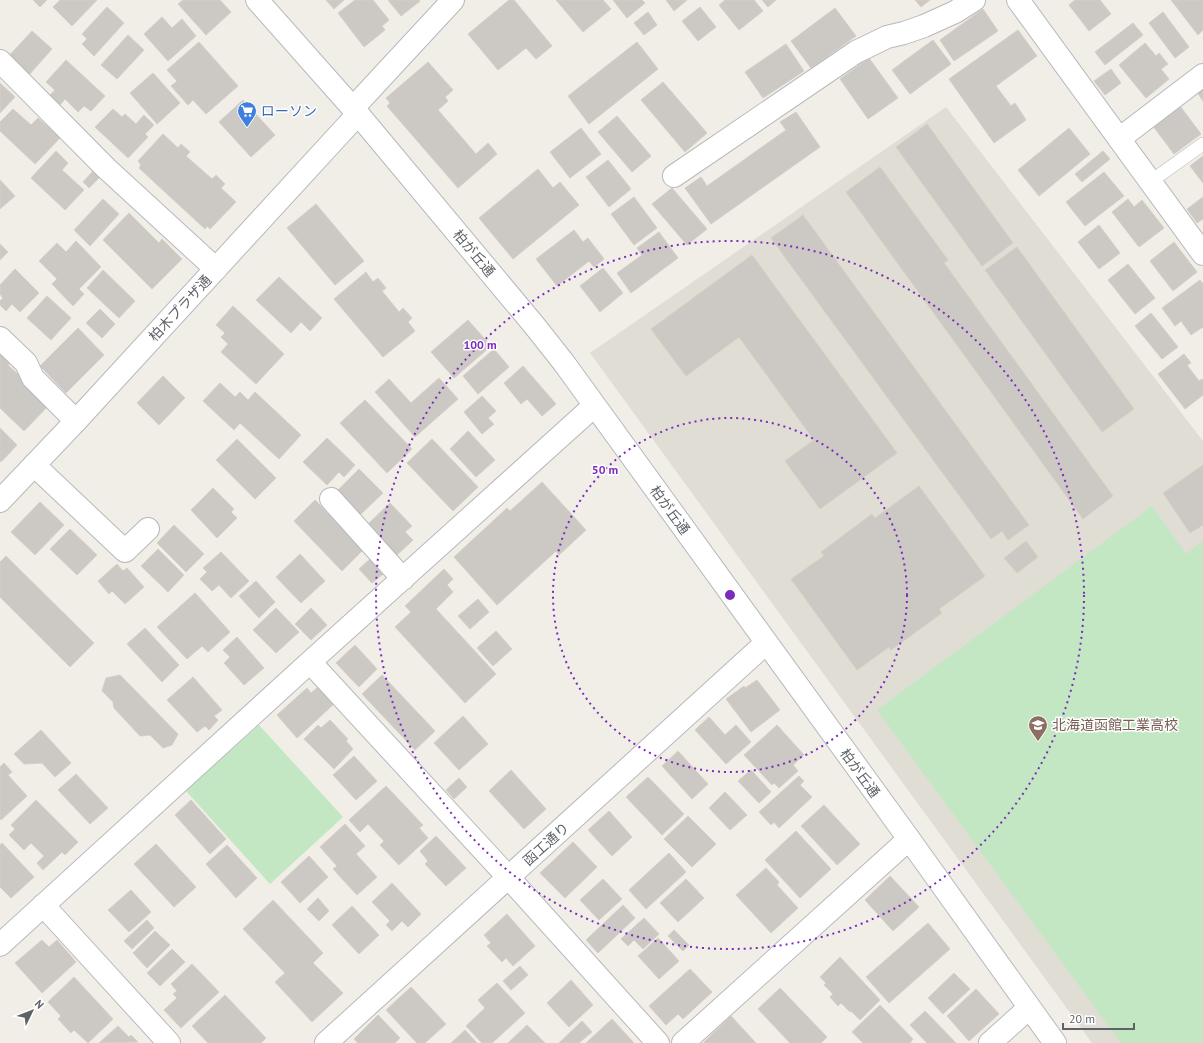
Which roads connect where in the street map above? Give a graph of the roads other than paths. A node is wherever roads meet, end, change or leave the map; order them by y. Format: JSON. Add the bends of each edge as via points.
{"nodes":[{"id":1,"x":257,"y":0,"type":"edge"},
{"id":2,"x":453,"y":0,"type":"edge"},
{"id":3,"x":974,"y":0,"type":"edge"},
{"id":4,"x":1018,"y":0,"type":"edge"},
{"id":5,"x":0,"y":61,"type":"edge"},
{"id":6,"x":1203,"y":75,"type":"edge"},
{"id":7,"x":355,"y":111,"type":"junction"},
{"id":8,"x":1119,"y":139,"type":"junction"},
{"id":9,"x":1203,"y":144,"type":"edge"},
{"id":10,"x":674,"y":176,"type":"dead end"},
{"id":11,"x":1150,"y":182,"type":"junction"},
{"id":12,"x":1203,"y":254,"type":"edge"},
{"id":13,"x":216,"y":269,"type":"junction"},
{"id":14,"x":0,"y":338,"type":"edge"},
{"id":15,"x":594,"y":406,"type":"junction"},
{"id":16,"x":76,"y":421,"type":"junction"},
{"id":17,"x":34,"y":465,"type":"junction"},
{"id":18,"x":331,"y":499,"type":"dead end"},
{"id":19,"x":0,"y":501,"type":"edge"},
{"id":20,"x":148,"y":529,"type":"dead end"},
{"id":21,"x":404,"y":579,"type":"junction"},
{"id":22,"x":766,"y":643,"type":"junction"},
{"id":23,"x":310,"y":662,"type":"junction"},
{"id":24,"x":909,"y":839,"type":"junction"},
{"id":25,"x":509,"y":878,"type":"junction"},
{"id":26,"x":43,"y":905,"type":"junction"},
{"id":27,"x":0,"y":945,"type":"edge"},
{"id":28,"x":1029,"y":1008,"type":"junction"},
{"id":29,"x":169,"y":1043,"type":"edge"},
{"id":30,"x":326,"y":1043,"type":"edge"},
{"id":31,"x":658,"y":1043,"type":"edge"},
{"id":32,"x":683,"y":1043,"type":"edge"},
{"id":33,"x":990,"y":1043,"type":"edge"},
{"id":34,"x":1055,"y":1043,"type":"edge"}],
"edges":[{"from":1,"to":7,"type":"street","name":"柏が丘通"},
{"from":2,"to":7,"type":"street","name":"柏木プラザ通"},
{"from":3,"to":10,"type":"street","via":[[924,26],[887,36],[856,52]]},
{"from":4,"to":8,"type":"street"},
{"from":5,"to":13,"type":"street","via":[[106,168]]},
{"from":6,"to":8,"type":"street"},
{"from":7,"to":13,"type":"street","name":"柏木プラザ通"},
{"from":7,"to":15,"type":"street","name":"柏が丘通","via":[[534,325]]},
{"from":8,"to":11,"type":"street"},
{"from":9,"to":11,"type":"lane"},
{"from":11,"to":12,"type":"street"},
{"from":13,"to":16,"type":"street","name":"柏木プラザ通"},
{"from":14,"to":16,"type":"street","via":[[26,363],[33,378]]},
{"from":15,"to":21,"type":"street"},
{"from":15,"to":22,"type":"street","name":"柏が丘通"},
{"from":16,"to":17,"type":"street","name":"柏木プラザ通"},
{"from":17,"to":19,"type":"street","name":"柏木プラザ通"},
{"from":17,"to":20,"type":"street","via":[[125,551]]},
{"from":18,"to":21,"type":"street"},
{"from":21,"to":23,"type":"street"},
{"from":22,"to":24,"type":"street","name":"柏が丘通"},
{"from":22,"to":25,"type":"street","name":"函工通り"},
{"from":23,"to":25,"type":"street"},
{"from":23,"to":26,"type":"street"},
{"from":24,"to":28,"type":"street","name":"柏が丘通"},
{"from":24,"to":32,"type":"street"},
{"from":25,"to":30,"type":"street","name":"函工通り"},
{"from":25,"to":31,"type":"street"},
{"from":26,"to":27,"type":"street"},
{"from":26,"to":29,"type":"street"},
{"from":28,"to":33,"type":"street"},
{"from":28,"to":34,"type":"street","name":"柏が丘通"}]}
